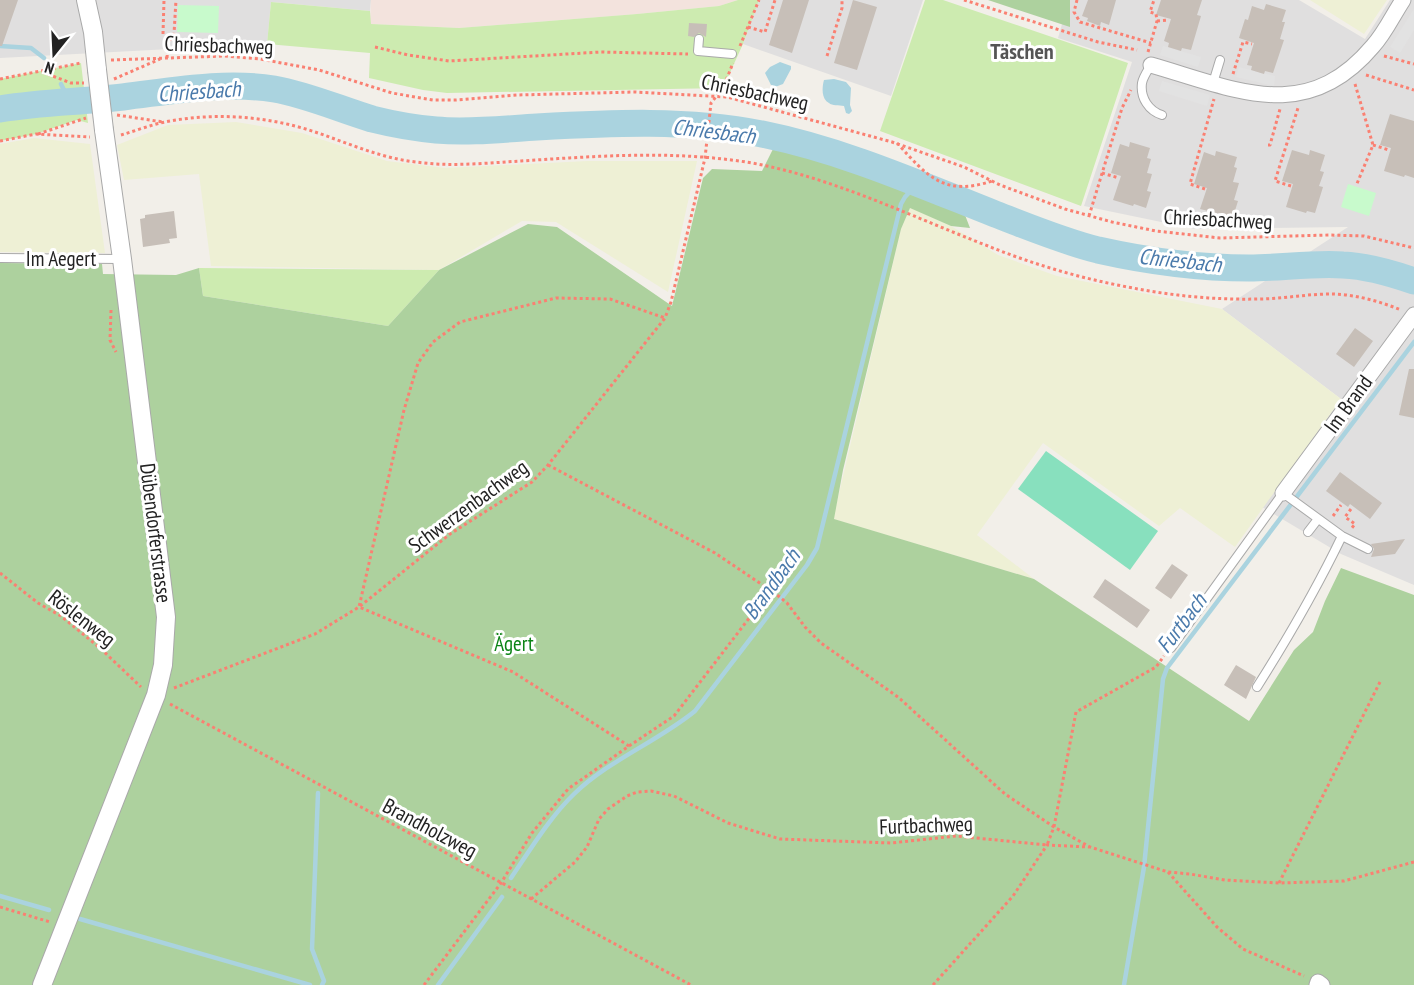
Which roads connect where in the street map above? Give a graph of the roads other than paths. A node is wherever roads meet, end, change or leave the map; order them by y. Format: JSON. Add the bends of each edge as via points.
{"nodes":[{"id":1,"x":86,"y":0,"type":"edge"},
{"id":2,"x":1403,"y":0,"type":"edge"},
{"id":3,"x":699,"y":39,"type":"dead end"},
{"id":4,"x":732,"y":54,"type":"dead end"},
{"id":5,"x":1149,"y":59,"type":"joint"},
{"id":6,"x":1220,"y":60,"type":"dead end"},
{"id":7,"x":1214,"y":89,"type":"junction"},
{"id":8,"x":1162,"y":115,"type":"dead end"},
{"id":9,"x":0,"y":258,"type":"edge"},
{"id":10,"x":122,"y":259,"type":"junction"},
{"id":11,"x":1414,"y":315,"type":"edge"},
{"id":12,"x":1285,"y":494,"type":"junction"},
{"id":13,"x":1318,"y":519,"type":"junction"},
{"id":14,"x":1308,"y":532,"type":"dead end"},
{"id":15,"x":1342,"y":536,"type":"junction"},
{"id":16,"x":1368,"y":549,"type":"dead end"},
{"id":17,"x":1171,"y":648,"type":"road end"},
{"id":18,"x":1257,"y":687,"type":"dead end"},
{"id":19,"x":42,"y":985,"type":"edge"},
{"id":20,"x":1317,"y":985,"type":"edge"},
{"id":21,"x":1322,"y":985,"type":"edge"}],
"edges":[{"from":1,"to":10,"type":"street","name":"Dübendorferstrasse","bridge":true,"via":[[96,66],[95,133]]},
{"from":2,"to":7,"type":"street","via":[[1375,44],[1355,66],[1319,88],[1280,96]]},
{"from":3,"to":4,"type":"lane","via":[[698,51]]},
{"from":5,"to":7,"type":"street"},
{"from":5,"to":8,"type":"lane","via":[[1143,95],[1147,106]]},
{"from":6,"to":7,"type":"lane"},
{"from":9,"to":10,"type":"lane","name":"Im Aegert"},
{"from":10,"to":19,"type":"street","name":"Dübendorferstrasse","via":[[166,617],[163,665],[149,692]]},
{"from":11,"to":12,"type":"street","name":"Im Brand"},
{"from":12,"to":13,"type":"lane"},
{"from":12,"to":17,"type":"lane"},
{"from":13,"to":14,"type":"lane"},
{"from":13,"to":15,"type":"lane"},
{"from":15,"to":16,"type":"lane"},
{"from":15,"to":18,"type":"lane"},
{"from":20,"to":21,"type":"street"}]}
